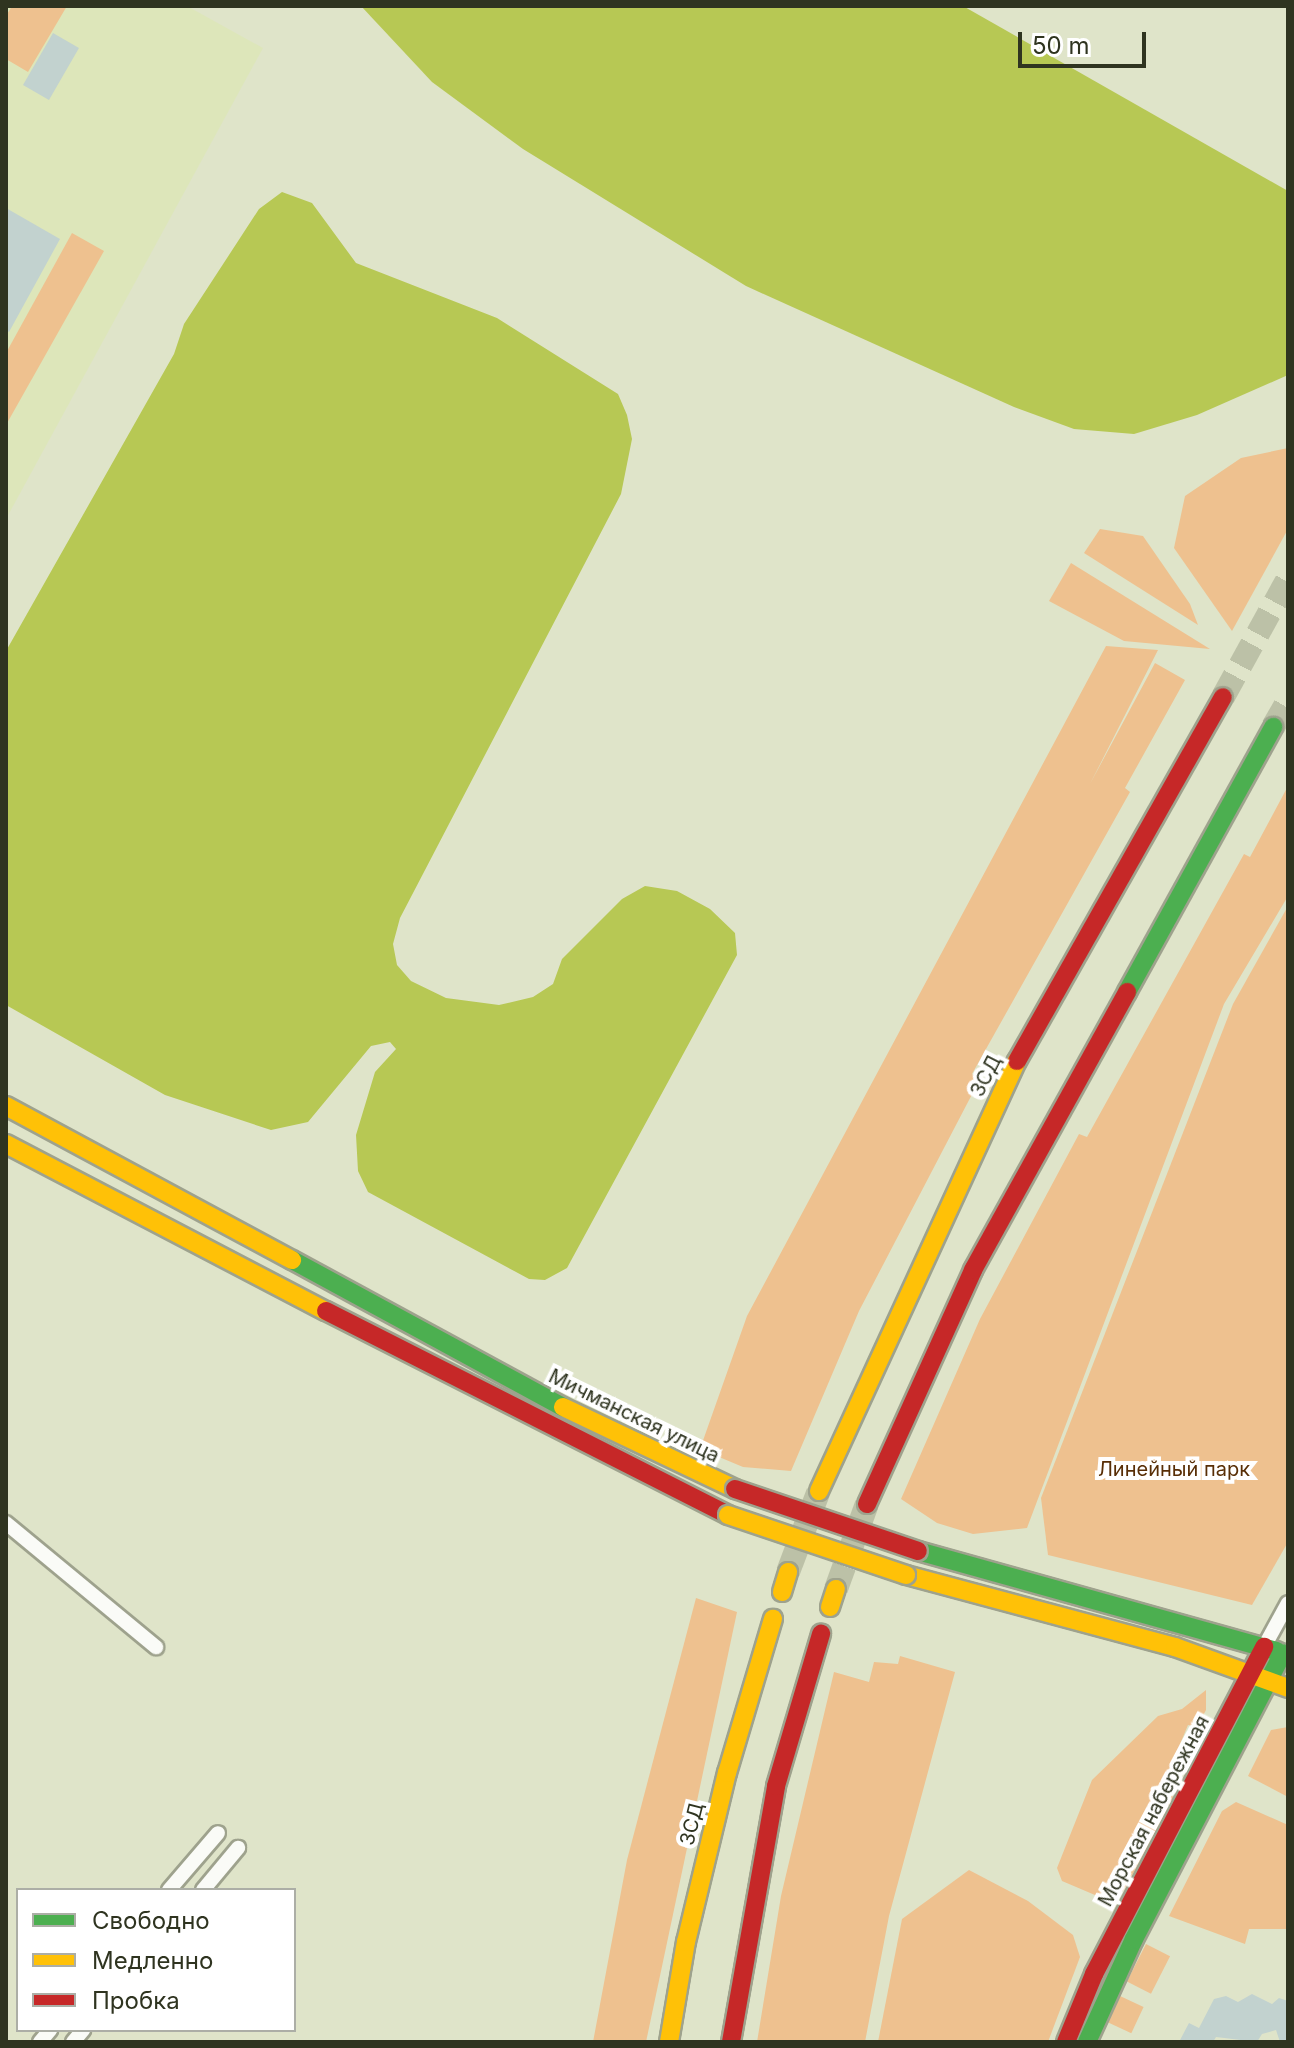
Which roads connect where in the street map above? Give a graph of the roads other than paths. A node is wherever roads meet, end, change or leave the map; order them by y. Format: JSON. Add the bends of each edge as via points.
{"nodes":[{"id":1,"x":1223,"y":697,"type":"tunnel mouth"},
{"id":2,"x":1273,"y":727,"type":"tunnel mouth"},
{"id":3,"x":6,"y":1106,"type":"edge"},
{"id":4,"x":6,"y":1144,"type":"edge"},
{"id":5,"x":819,"y":1491,"type":"tunnel mouth"},
{"id":6,"x":867,"y":1504,"type":"tunnel mouth"},
{"id":7,"x":6,"y":1523,"type":"edge"},
{"id":8,"x":788,"y":1572,"type":"tunnel mouth"},
{"id":9,"x":836,"y":1589,"type":"tunnel mouth"},
{"id":10,"x":782,"y":1592,"type":"dead end"},
{"id":11,"x":1288,"y":1603,"type":"edge"},
{"id":12,"x":830,"y":1607,"type":"dead end"},
{"id":13,"x":773,"y":1619,"type":"dead end"},
{"id":14,"x":821,"y":1634,"type":"dead end"},
{"id":15,"x":156,"y":1647,"type":"dead end"},
{"id":16,"x":1264,"y":1647,"type":"junction"},
{"id":17,"x":1286,"y":1650,"type":"edge"},
{"id":18,"x":1260,"y":1676,"type":"junction"},
{"id":19,"x":1288,"y":1688,"type":"edge"},
{"id":20,"x":218,"y":1833,"type":"dead end"},
{"id":21,"x":238,"y":1848,"type":"dead end"},
{"id":22,"x":171,"y":1888,"type":"edge"},
{"id":23,"x":205,"y":1888,"type":"edge"},
{"id":24,"x":669,"y":2042,"type":"edge"},
{"id":25,"x":731,"y":2042,"type":"edge"},
{"id":26,"x":1066,"y":2042,"type":"edge"},
{"id":27,"x":1087,"y":2042,"type":"edge"}],
"edges":[{"from":1,"to":5,"type":"main road","name":"ЗСД","via":[[1006,1081]]},
{"from":2,"to":6,"type":"main road","via":[[973,1270]]},
{"from":3,"to":16,"type":"main road","name":"Мичманская улица","bridge":true,"via":[[570,1411],[735,1489],[918,1551]]},
{"from":4,"to":18,"type":"main road","bridge":true,"via":[[559,1433],[728,1515],[906,1575]]},
{"from":7,"to":15,"type":"street"},
{"from":8,"to":10,"type":"main road"},
{"from":9,"to":12,"type":"main road"},
{"from":11,"to":16,"type":"street","name":"Морская набережная"},
{"from":13,"to":24,"type":"main road","name":"ЗСД","via":[[727,1773],[686,1942]]},
{"from":14,"to":25,"type":"main road","via":[[776,1786]]},
{"from":16,"to":17,"type":"main road","name":"Мичманская улица"},
{"from":16,"to":18,"type":"main road","name":"Морская набережная"},
{"from":17,"to":18,"type":"main road","name":"Морская набережная"},
{"from":18,"to":19,"type":"main road"},
{"from":18,"to":26,"type":"main road","name":"Морская набережная","via":[[1094,1974]]},
{"from":18,"to":27,"type":"main road","name":"Морская набережная"},
{"from":20,"to":22,"type":"street"},
{"from":21,"to":23,"type":"street"}]}
